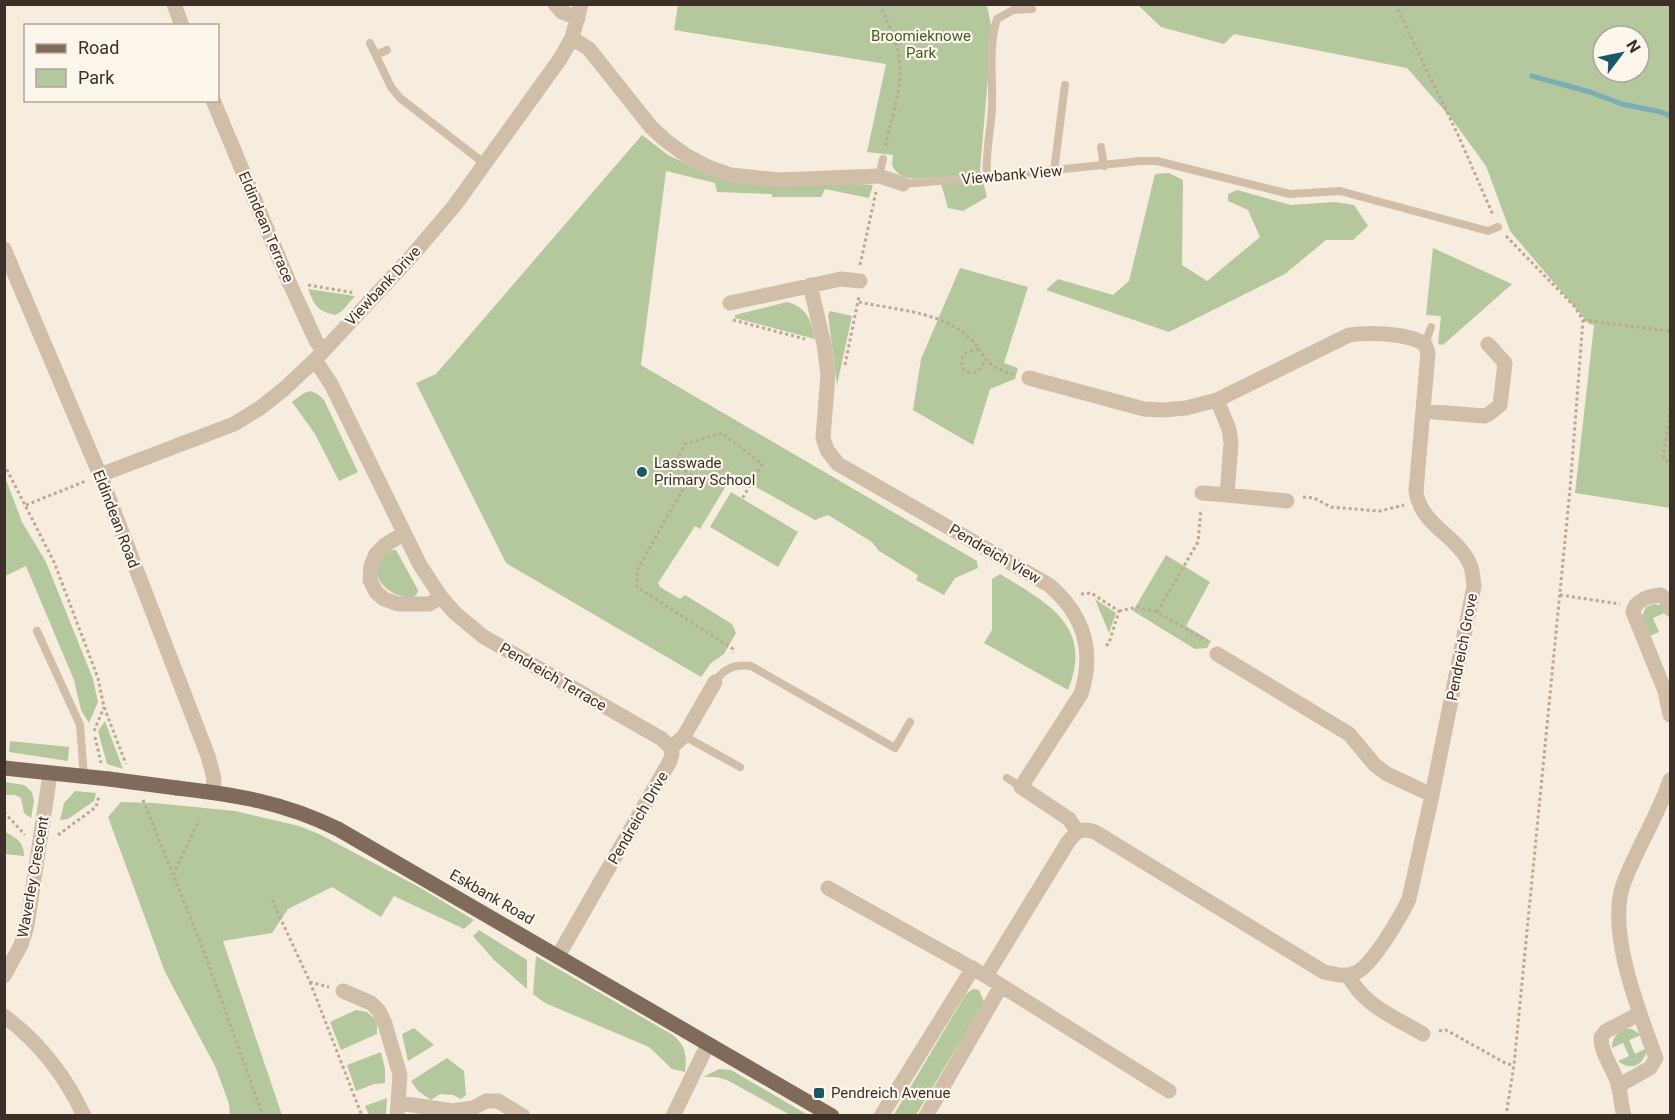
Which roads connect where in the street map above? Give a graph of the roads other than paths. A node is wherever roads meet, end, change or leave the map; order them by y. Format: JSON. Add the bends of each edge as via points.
{"nodes":[{"id":1,"x":174,"y":4,"type":"edge"},
{"id":2,"x":555,"y":4,"type":"edge"},
{"id":3,"x":1032,"y":9,"type":"dead end"},
{"id":4,"x":579,"y":11,"type":"edge"},
{"id":5,"x":181,"y":24,"type":"edge"},
{"id":6,"x":572,"y":38,"type":"junction"},
{"id":7,"x":370,"y":43,"type":"dead end"},
{"id":8,"x":387,"y":50,"type":"dead end"},
{"id":9,"x":376,"y":55,"type":"junction"},
{"id":10,"x":1065,"y":85,"type":"dead end"},
{"id":11,"x":214,"y":102,"type":"edge"},
{"id":12,"x":1101,"y":147,"type":"dead end"},
{"id":13,"x":883,"y":159,"type":"road end"},
{"id":14,"x":485,"y":164,"type":"junction"},
{"id":15,"x":1104,"y":166,"type":"junction"},
{"id":16,"x":1054,"y":171,"type":"junction"},
{"id":17,"x":879,"y":176,"type":"junction"},
{"id":18,"x":987,"y":177,"type":"junction"},
{"id":19,"x":903,"y":184,"type":"joint"},
{"id":20,"x":1498,"y":227,"type":"road end"},
{"id":21,"x":4,"y":249,"type":"edge"},
{"id":22,"x":860,"y":281,"type":"dead end"},
{"id":23,"x":810,"y":285,"type":"junction"},
{"id":24,"x":730,"y":303,"type":"road end"},
{"id":25,"x":1431,"y":327,"type":"dead end"},
{"id":26,"x":1425,"y":344,"type":"junction"},
{"id":27,"x":1488,"y":344,"type":"dead end"},
{"id":28,"x":319,"y":355,"type":"junction"},
{"id":29,"x":1029,"y":378,"type":"road end"},
{"id":30,"x":1217,"y":400,"type":"junction"},
{"id":31,"x":1423,"y":411,"type":"junction"},
{"id":32,"x":100,"y":475,"type":"junction"},
{"id":33,"x":1202,"y":493,"type":"road end"},
{"id":34,"x":1227,"y":495,"type":"junction"},
{"id":35,"x":1287,"y":501,"type":"road end"},
{"id":36,"x":403,"y":534,"type":"junction"},
{"id":37,"x":441,"y":597,"type":"junction"},
{"id":38,"x":1671,"y":609,"type":"edge"},
{"id":39,"x":37,"y":631,"type":"dead end"},
{"id":40,"x":1217,"y":654,"type":"road end"},
{"id":41,"x":716,"y":682,"type":"joint"},
{"id":42,"x":1668,"y":689,"type":"edge"},
{"id":43,"x":1671,"y":716,"type":"edge"},
{"id":44,"x":910,"y":722,"type":"dead end"},
{"id":45,"x":684,"y":736,"type":"junction"},
{"id":46,"x":671,"y":748,"type":"junction"},
{"id":47,"x":740,"y":767,"type":"dead end"},
{"id":48,"x":4,"y":768,"type":"edge"},
{"id":49,"x":50,"y":774,"type":"junction"},
{"id":50,"x":84,"y":777,"type":"junction"},
{"id":51,"x":1007,"y":778,"type":"dead end"},
{"id":52,"x":1671,"y":780,"type":"edge"},
{"id":53,"x":1022,"y":787,"type":"junction"},
{"id":54,"x":213,"y":792,"type":"junction"},
{"id":55,"x":1432,"y":795,"type":"junction"},
{"id":56,"x":1077,"y":831,"type":"junction"},
{"id":57,"x":828,"y":888,"type":"dead end"},
{"id":58,"x":558,"y":956,"type":"junction"},
{"id":59,"x":980,"y":972,"type":"junction"},
{"id":60,"x":1348,"y":975,"type":"junction"},
{"id":61,"x":4,"y":976,"type":"edge"},
{"id":62,"x":1001,"y":986,"type":"junction"},
{"id":63,"x":343,"y":992,"type":"road end"},
{"id":64,"x":1639,"y":1014,"type":"junction"},
{"id":65,"x":4,"y":1016,"type":"edge"},
{"id":66,"x":1423,"y":1034,"type":"road end"},
{"id":67,"x":708,"y":1044,"type":"junction"},
{"id":68,"x":1618,"y":1086,"type":"junction"},
{"id":69,"x":1169,"y":1091,"type":"dead end"},
{"id":70,"x":398,"y":1110,"type":"edge"},
{"id":71,"x":84,"y":1116,"type":"edge"},
{"id":72,"x":523,"y":1116,"type":"edge"},
{"id":73,"x":673,"y":1116,"type":"edge"},
{"id":74,"x":832,"y":1116,"type":"edge"},
{"id":75,"x":881,"y":1116,"type":"edge"},
{"id":76,"x":926,"y":1116,"type":"edge"},
{"id":77,"x":1624,"y":1116,"type":"edge"}],
"edges":[{"from":1,"to":5,"type":"street"},
{"from":2,"to":4,"type":"street","via":[[562,12]]},
{"from":3,"to":18,"type":"lane","via":[[1013,10],[997,18],[992,38]]},
{"from":4,"to":6,"type":"street","name":"Viewbank Drive"},
{"from":6,"to":14,"type":"street","name":"Viewbank Drive"},
{"from":6,"to":17,"type":"street","name":"Viewbank View","via":[[589,49],[651,127],[687,156],[708,167],[731,175],[779,180]]},
{"from":7,"to":9,"type":"lane"},
{"from":8,"to":9,"type":"lane"},
{"from":9,"to":14,"type":"lane","via":[[400,98]]},
{"from":10,"to":16,"type":"lane"},
{"from":11,"to":28,"type":"street","name":"Eldindean Terrace"},
{"from":12,"to":15,"type":"lane"},
{"from":13,"to":17,"type":"lane"},
{"from":14,"to":28,"type":"street","name":"Viewbank Drive","via":[[418,249]]},
{"from":15,"to":16,"type":"lane","name":"Viewbank View"},
{"from":15,"to":20,"type":"lane","name":"Viewbank View","via":[[1157,161],[1290,194],[1340,191],[1488,231]]},
{"from":16,"to":18,"type":"lane","name":"Viewbank View"},
{"from":17,"to":19,"type":"street","name":"Viewbank View"},
{"from":18,"to":19,"type":"lane","name":"Viewbank View"},
{"from":21,"to":32,"type":"street","name":"Eldindean Road"},
{"from":22,"to":23,"type":"street","via":[[841,279]]},
{"from":23,"to":24,"type":"street"},
{"from":23,"to":53,"type":"street","name":"Pendreich View","via":[[828,374],[823,438],[838,464],[1049,585],[1062,596],[1080,623],[1088,664],[1081,694]]},
{"from":25,"to":26,"type":"lane"},
{"from":26,"to":30,"type":"street","via":[[1416,339],[1349,335]]},
{"from":26,"to":31,"type":"street","via":[[1428,353]]},
{"from":27,"to":31,"type":"street","via":[[1505,363],[1500,405],[1484,416]]},
{"from":28,"to":32,"type":"street","name":"Viewbank Drive","via":[[260,408],[234,424]]},
{"from":28,"to":36,"type":"street","name":"Pendreich Terrace"},
{"from":29,"to":30,"type":"street","via":[[1144,408],[1186,408]]},
{"from":30,"to":34,"type":"street","via":[[1232,444]]},
{"from":31,"to":55,"type":"street","name":"Pendreich Grove","via":[[1417,501],[1426,517],[1463,553],[1471,567],[1474,586]]},
{"from":32,"to":54,"type":"street","name":"Eldindean Road","via":[[208,756]]},
{"from":33,"to":34,"type":"street"},
{"from":34,"to":35,"type":"street"},
{"from":36,"to":37,"type":"street","name":"Pendreich Terrace"},
{"from":36,"to":37,"type":"street","via":[[376,554],[370,579],[376,592],[398,604],[429,604]]},
{"from":37,"to":46,"type":"street","name":"Pendreich Terrace","via":[[484,637],[662,739]]},
{"from":38,"to":42,"type":"street","via":[[1661,595],[1639,601],[1633,612]]},
{"from":39,"to":50,"type":"lane","via":[[80,725]]},
{"from":40,"to":55,"type":"street","via":[[1349,734],[1387,774]]},
{"from":41,"to":44,"type":"lane","via":[[735,666],[751,666],[895,748]]},
{"from":41,"to":45,"type":"street","name":"Pendreich Drive"},
{"from":42,"to":43,"type":"street"},
{"from":45,"to":46,"type":"street","name":"Pendreich Drive"},
{"from":45,"to":47,"type":"lane"},
{"from":46,"to":58,"type":"street","name":"Pendreich Drive","via":[[670,761]]},
{"from":48,"to":49,"type":"main road","name":"Eskbank Road"},
{"from":49,"to":50,"type":"main road","name":"Eskbank Road"},
{"from":49,"to":61,"type":"street","name":"Waverley Crescent","via":[[27,926]]},
{"from":50,"to":54,"type":"main road","name":"Eskbank Road","bridge":true},
{"from":51,"to":53,"type":"lane"},
{"from":52,"to":64,"type":"street","via":[[1622,887],[1622,950]]},
{"from":53,"to":56,"type":"street","via":[[1069,819]]},
{"from":54,"to":58,"type":"main road","name":"Eskbank Road","via":[[265,801],[319,819]]},
{"from":55,"to":60,"type":"street","name":"Pendreich Grove","via":[[1403,911],[1370,962]]},
{"from":56,"to":59,"type":"street"},
{"from":56,"to":60,"type":"street","via":[[1095,832],[1324,972]]},
{"from":57,"to":59,"type":"street"},
{"from":58,"to":67,"type":"main road","name":"Eskbank Road"},
{"from":59,"to":62,"type":"street"},
{"from":59,"to":75,"type":"street"},
{"from":60,"to":66,"type":"street","via":[[1368,1003]]},
{"from":62,"to":69,"type":"street"},
{"from":62,"to":76,"type":"street"},
{"from":63,"to":70,"type":"street","via":[[371,1003],[379,1011],[400,1075]]},
{"from":64,"to":68,"type":"street","via":[[1656,1058],[1650,1068]]},
{"from":64,"to":68,"type":"street","via":[[1601,1037]]},
{"from":65,"to":71,"type":"street","via":[[49,1059]]},
{"from":67,"to":73,"type":"street"},
{"from":67,"to":74,"type":"main road","name":"Eskbank Road"},
{"from":68,"to":77,"type":"street"},
{"from":70,"to":72,"type":"street","via":[[453,1111],[498,1101]]}]}
